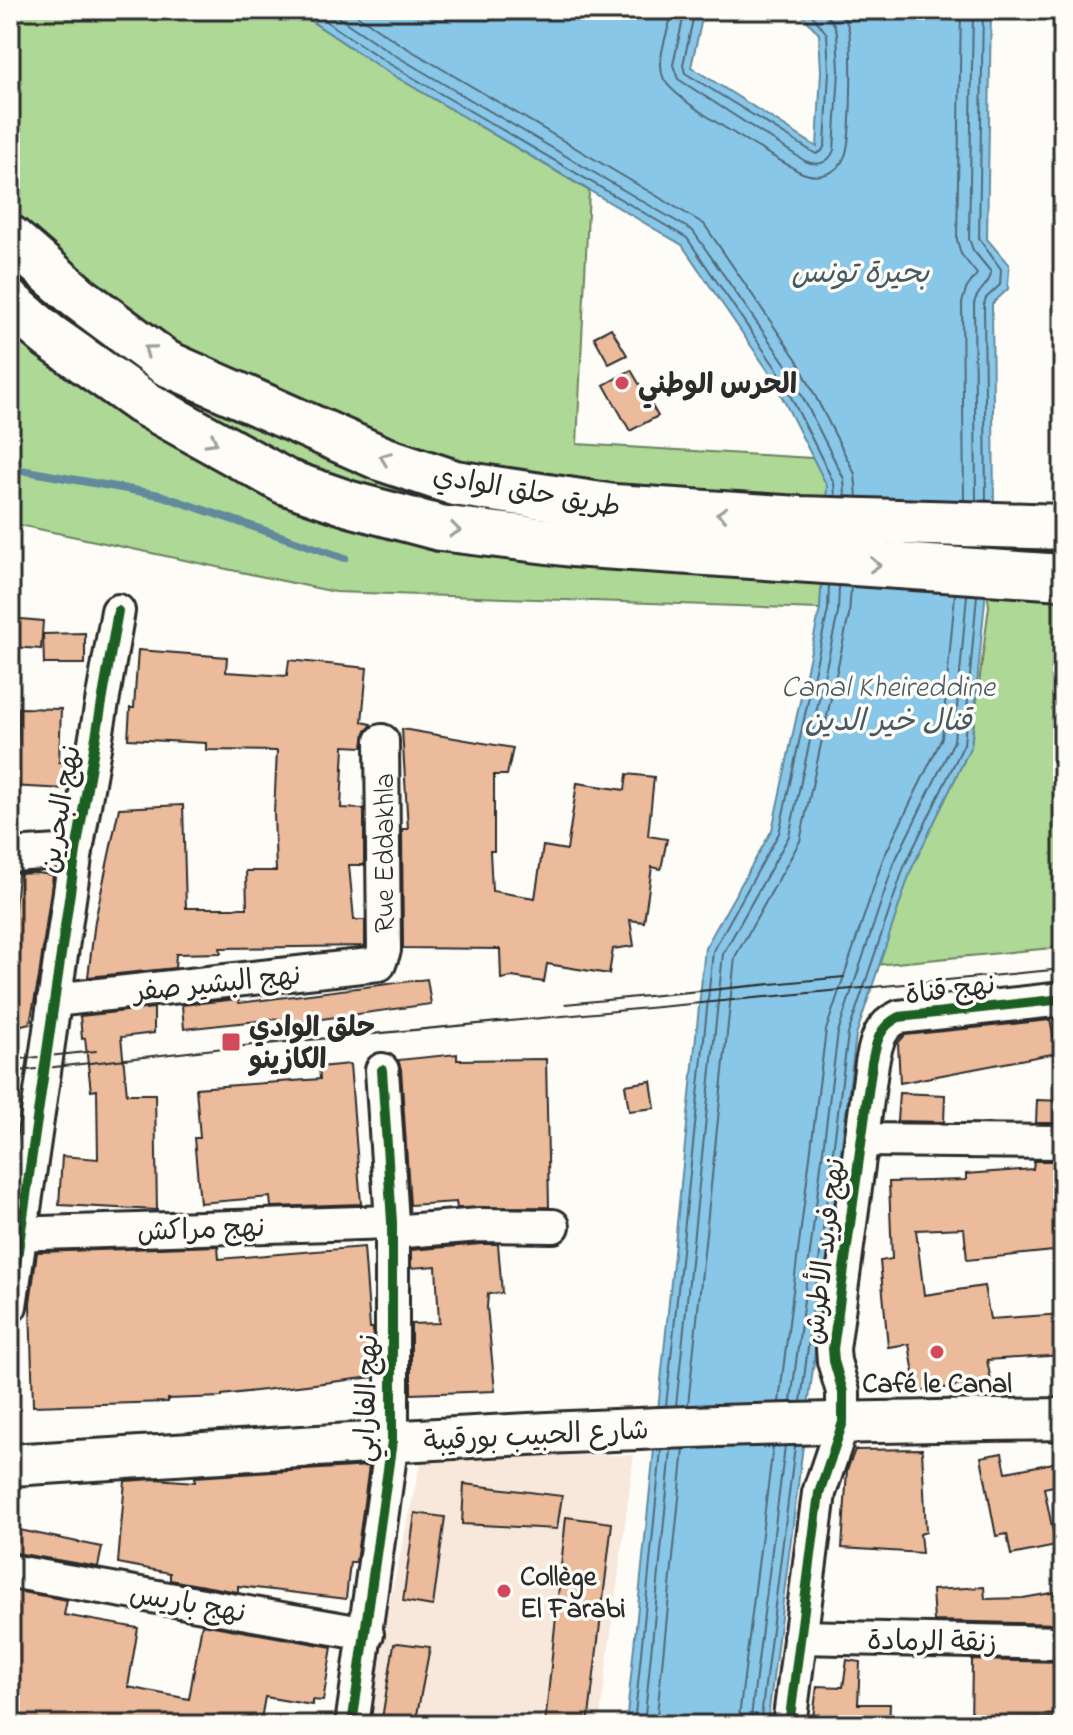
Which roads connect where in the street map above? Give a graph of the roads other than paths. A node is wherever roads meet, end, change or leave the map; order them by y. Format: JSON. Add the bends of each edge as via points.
{"nodes":[{"id":1,"x":10,"y":238,"type":"edge"},
{"id":2,"x":10,"y":303,"type":"edge"},
{"id":3,"x":1044,"y":526,"type":"edge"},
{"id":4,"x":799,"y":540,"type":"junction"},
{"id":5,"x":1045,"y":575,"type":"edge"},
{"id":6,"x":118,"y":611,"type":"dead end"},
{"id":7,"x":382,"y":741,"type":"dead end"},
{"id":8,"x":76,"y":851,"type":"junction"},
{"id":9,"x":10,"y":855,"type":"edge"},
{"id":10,"x":379,"y":964,"type":"joint"},
{"id":11,"x":1063,"y":999,"type":"edge"},
{"id":12,"x":54,"y":1000,"type":"junction"},
{"id":13,"x":872,"y":1063,"type":"joint"},
{"id":14,"x":382,"y":1070,"type":"dead end"},
{"id":15,"x":862,"y":1140,"type":"junction"},
{"id":16,"x":1063,"y":1142,"type":"edge"},
{"id":17,"x":553,"y":1226,"type":"dead end"},
{"id":18,"x":392,"y":1227,"type":"junction"},
{"id":19,"x":16,"y":1234,"type":"edge"},
{"id":20,"x":10,"y":1306,"type":"edge"},
{"id":21,"x":1063,"y":1419,"type":"edge"},
{"id":22,"x":838,"y":1422,"type":"junction"},
{"id":23,"x":392,"y":1441,"type":"junction"},
{"id":24,"x":10,"y":1465,"type":"edge"},
{"id":25,"x":10,"y":1571,"type":"edge"},
{"id":26,"x":367,"y":1634,"type":"junction"},
{"id":27,"x":800,"y":1637,"type":"junction"},
{"id":28,"x":1063,"y":1643,"type":"edge"},
{"id":29,"x":352,"y":1725,"type":"edge"},
{"id":30,"x":789,"y":1725,"type":"edge"}],
"edges":[{"from":4,"to":1,"type":"highway","name":"طريق حلق الوادي","one_way":true,"via":[[455,483],[383,459],[166,363]]},
{"from":2,"to":4,"type":"highway","name":"طريق حلق الوادي","one_way":true,"via":[[142,402],[286,482],[350,504],[440,528],[572,544]]},
{"from":3,"to":4,"type":"highway","name":"طريق حلق الوادي"},
{"from":4,"to":5,"type":"highway","name":"طريق حلق الوادي","one_way":true},
{"from":6,"to":8,"type":"street","name":"نهج البحرين"},
{"from":7,"to":10,"type":"street","name":"Rue Eddakhla","via":[[384,950]]},
{"from":8,"to":9,"type":"street"},
{"from":8,"to":12,"type":"street","name":"نهج البحرين"},
{"from":10,"to":12,"type":"street","name":"نهج البشير صفر"},
{"from":11,"to":13,"type":"street","name":"نهج قناة","via":[[899,1017],[879,1034]]},
{"from":12,"to":19,"type":"street","name":"نهج البحرين"},
{"from":13,"to":15,"type":"street","name":"نهج فريد الأطرش"},
{"from":14,"to":18,"type":"street","name":"نهج الفارابي"},
{"from":15,"to":16,"type":"street"},
{"from":15,"to":22,"type":"street","name":"نهج فريد الأطرش","via":[[833,1349],[843,1392]]},
{"from":17,"to":18,"type":"street","name":"نهج مراكش"},
{"from":18,"to":19,"type":"street","name":"نهج مراكش"},
{"from":18,"to":23,"type":"street","name":"نهج الفارابي"},
{"from":19,"to":20,"type":"street","name":"نهج البحرين"},
{"from":21,"to":22,"type":"main road","name":"شارع الحبيب بورقيبة"},
{"from":22,"to":23,"type":"main road","name":"شارع الحبيب بورقيبة"},
{"from":22,"to":27,"type":"street","name":"نهج فريد الأطرش","via":[[819,1493]]},
{"from":23,"to":24,"type":"main road","name":"شارع الحبيب بورقيبة"},
{"from":23,"to":26,"type":"street","name":"نهج الفارابي"},
{"from":25,"to":26,"type":"street","name":"نهج باريس"},
{"from":26,"to":29,"type":"street","name":"نهج الفارابي"},
{"from":27,"to":28,"type":"street","name":"زنقة الرمادة"},
{"from":27,"to":30,"type":"street","name":"نهج فريد الأطرش"}]}
